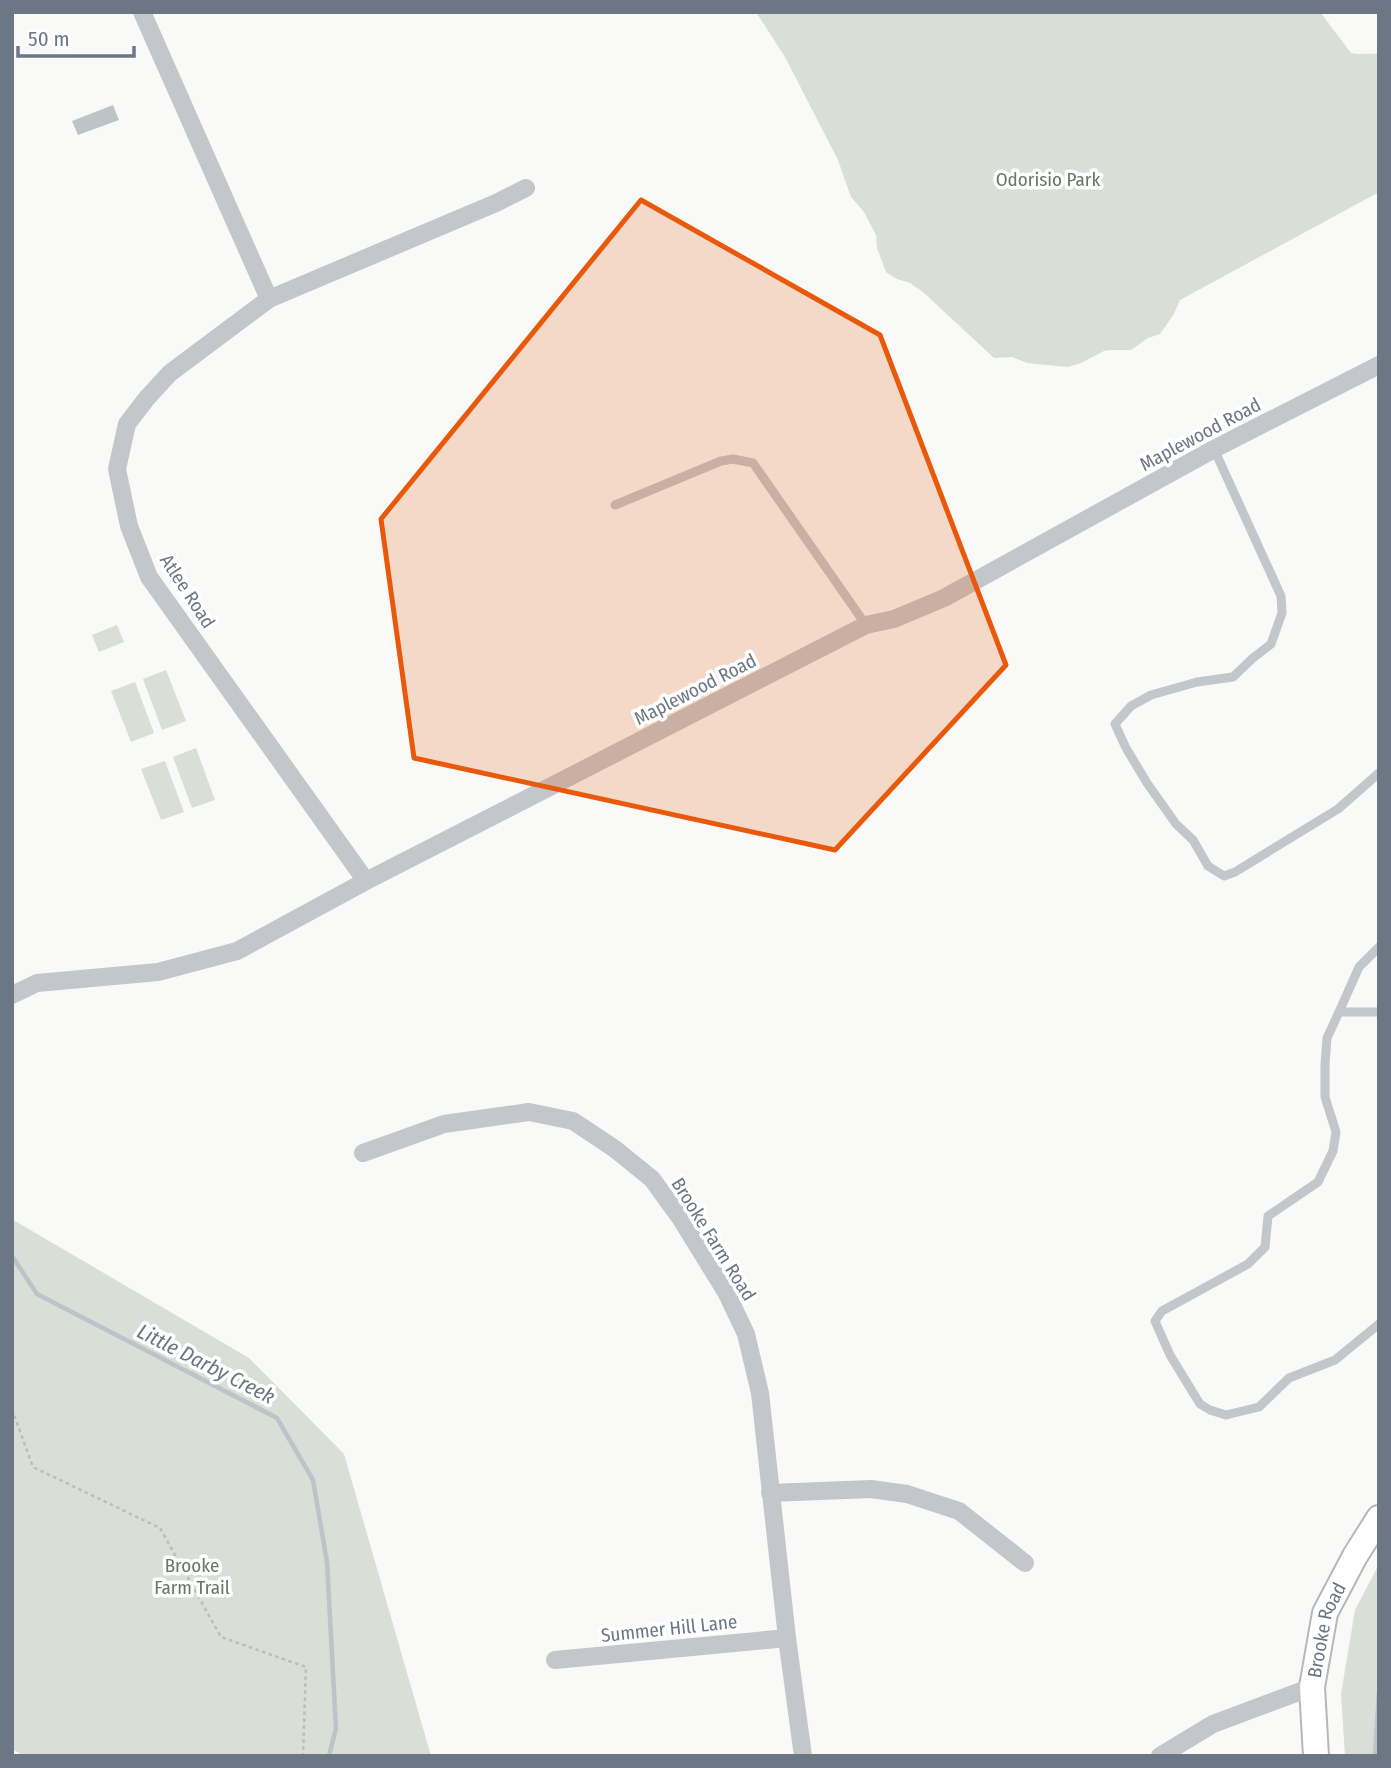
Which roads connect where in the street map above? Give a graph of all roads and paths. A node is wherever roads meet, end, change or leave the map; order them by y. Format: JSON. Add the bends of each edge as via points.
{"nodes":[{"id":1,"x":142,"y":12,"type":"edge"},
{"id":2,"x":526,"y":188,"type":"dead end"},
{"id":3,"x":269,"y":299,"type":"junction"},
{"id":4,"x":1379,"y":365,"type":"edge"},
{"id":5,"x":1214,"y":449,"type":"junction"},
{"id":6,"x":615,"y":505,"type":"dead end"},
{"id":7,"x":866,"y":625,"type":"junction"},
{"id":8,"x":1379,"y":773,"type":"edge"},
{"id":9,"x":366,"y":881,"type":"junction"},
{"id":10,"x":1379,"y":947,"type":"edge"},
{"id":11,"x":12,"y":995,"type":"edge"},
{"id":12,"x":1339,"y":1012,"type":"junction"},
{"id":13,"x":1379,"y":1012,"type":"edge"},
{"id":14,"x":363,"y":1153,"type":"dead end"},
{"id":15,"x":1379,"y":1324,"type":"edge"},
{"id":16,"x":12,"y":1409,"type":"edge"},
{"id":17,"x":770,"y":1493,"type":"junction"},
{"id":18,"x":1379,"y":1518,"type":"edge"},
{"id":19,"x":1025,"y":1563,"type":"dead end"},
{"id":20,"x":787,"y":1638,"type":"junction"},
{"id":21,"x":555,"y":1660,"type":"dead end"},
{"id":22,"x":1312,"y":1687,"type":"junction"},
{"id":23,"x":303,"y":1756,"type":"edge"},
{"id":24,"x":803,"y":1756,"type":"edge"},
{"id":25,"x":1160,"y":1756,"type":"edge"},
{"id":26,"x":1316,"y":1756,"type":"edge"}],
"edges":[{"from":1,"to":3,"type":"street"},
{"from":2,"to":3,"type":"street","name":"Atlee Road"},
{"from":3,"to":9,"type":"street","name":"Atlee Road","via":[[170,373],[147,398],[127,424],[117,469],[130,526],[149,577]]},
{"from":4,"to":5,"type":"street","name":"Maplewood Road"},
{"from":5,"to":7,"type":"street","name":"Maplewood Road","via":[[944,598]]},
{"from":5,"to":8,"type":"lane","via":[[1281,596],[1282,613],[1271,644],[1233,677],[1151,695],[1131,706],[1115,724],[1126,748],[1146,783],[1193,840],[1208,866],[1224,876],[1338,809]]},
{"from":6,"to":7,"type":"lane","via":[[721,461],[753,463]]},
{"from":7,"to":9,"type":"street","name":"Maplewood Road"},
{"from":9,"to":11,"type":"street","name":"Maplewood Road","via":[[237,951],[158,972],[37,983]]},
{"from":10,"to":12,"type":"lane","via":[[1359,967]]},
{"from":12,"to":13,"type":"lane"},
{"from":12,"to":15,"type":"lane","via":[[1327,1038],[1325,1064],[1325,1097],[1336,1132],[1334,1151],[1318,1182],[1269,1216],[1265,1247],[1248,1264],[1162,1311],[1155,1321],[1200,1404],[1226,1415],[1259,1407],[1289,1378],[1335,1360]]},
{"from":14,"to":17,"type":"street","name":"Brooke Farm Road","via":[[444,1125],[529,1112],[573,1121],[652,1179],[726,1292],[746,1334],[760,1392]]},
{"from":16,"to":23,"type":"path","via":[[33,1467],[160,1528],[221,1637],[306,1667]]},
{"from":17,"to":19,"type":"street","via":[[872,1489],[907,1493],[959,1511]]},
{"from":17,"to":20,"type":"street","name":"Brooke Farm Road"},
{"from":18,"to":22,"type":"main road","name":"Brooke Road","via":[[1325,1614]]},
{"from":20,"to":21,"type":"street","name":"Summer Hill Lane"},
{"from":20,"to":24,"type":"street","name":"Brooke Farm Road"},
{"from":22,"to":25,"type":"street","via":[[1213,1724]]},
{"from":22,"to":26,"type":"main road","name":"Brooke Road"}]}
